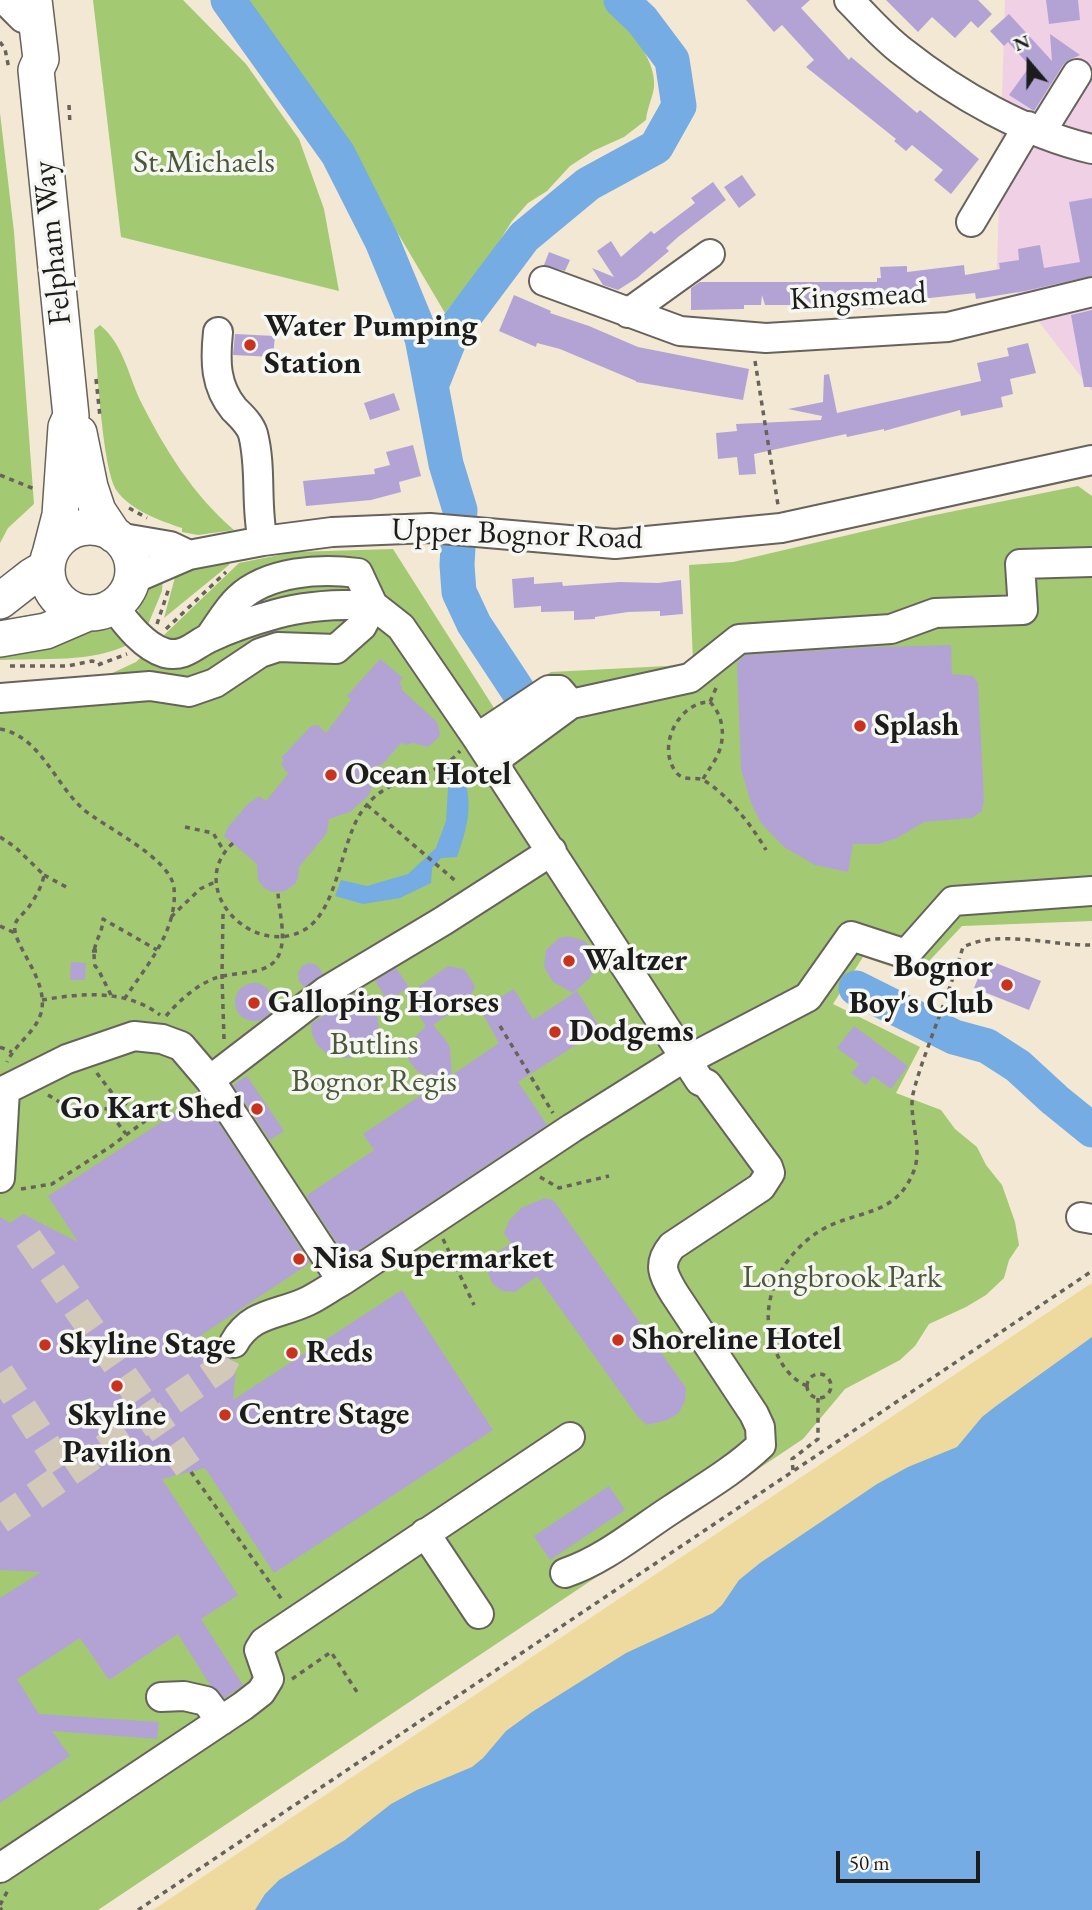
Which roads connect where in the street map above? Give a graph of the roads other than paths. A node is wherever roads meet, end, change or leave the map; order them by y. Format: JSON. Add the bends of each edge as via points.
{"nodes":[{"id":1,"x":849,"y":0,"type":"edge"},
{"id":2,"x":20,"y":5,"type":"edge"},
{"id":3,"x":1077,"y":74,"type":"dead end"},
{"id":4,"x":1035,"y":129,"type":"junction"},
{"id":5,"x":1092,"y":149,"type":"edge"},
{"id":6,"x":971,"y":222,"type":"dead end"},
{"id":7,"x":710,"y":254,"type":"dead end"},
{"id":8,"x":544,"y":281,"type":"dead end"},
{"id":9,"x":1092,"y":292,"type":"edge"},
{"id":10,"x":628,"y":313,"type":"junction"},
{"id":11,"x":218,"y":332,"type":"dead end"},
{"id":12,"x":71,"y":416,"type":"junction"},
{"id":13,"x":1092,"y":460,"type":"edge"},
{"id":14,"x":118,"y":525,"type":"junction"},
{"id":15,"x":263,"y":541,"type":"junction"},
{"id":16,"x":189,"y":555,"type":"junction"},
{"id":17,"x":49,"y":560,"type":"junction"},
{"id":18,"x":1092,"y":562,"type":"edge"},
{"id":19,"x":111,"y":600,"type":"junction"},
{"id":20,"x":0,"y":601,"type":"edge"},
{"id":21,"x":373,"y":605,"type":"junction"},
{"id":22,"x":0,"y":639,"type":"edge"},
{"id":23,"x":0,"y":698,"type":"edge"},
{"id":24,"x":571,"y":704,"type":"junction"},
{"id":25,"x":474,"y":733,"type":"junction"},
{"id":26,"x":492,"y":762,"type":"junction"},
{"id":27,"x":552,"y":851,"type":"junction"},
{"id":28,"x":1092,"y":891,"type":"edge"},
{"id":29,"x":687,"y":1060,"type":"junction"},
{"id":30,"x":217,"y":1074,"type":"junction"},
{"id":31,"x":7,"y":1081,"type":"edge"},
{"id":32,"x":6,"y":1184,"type":"edge"},
{"id":33,"x":342,"y":1281,"type":"junction"},
{"id":34,"x":234,"y":1343,"type":"tunnel mouth"},
{"id":35,"x":570,"y":1437,"type":"dead end"},
{"id":36,"x":430,"y":1530,"type":"junction"},
{"id":37,"x":565,"y":1573,"type":"dead end"},
{"id":38,"x":483,"y":1611,"type":"dead end"},
{"id":39,"x":160,"y":1697,"type":"dead end"},
{"id":40,"x":221,"y":1721,"type":"junction"},
{"id":41,"x":0,"y":1868,"type":"edge"}],
"edges":[{"from":1,"to":4,"type":"street","via":[[901,51],[960,94]]},
{"from":2,"to":12,"type":"main road","name":"Felpham Way","via":[[28,62],[36,70]]},
{"from":3,"to":4,"type":"street"},
{"from":4,"to":5,"type":"street"},
{"from":4,"to":6,"type":"street"},
{"from":7,"to":10,"type":"street"},
{"from":8,"to":10,"type":"street","name":"Kingsmead"},
{"from":9,"to":10,"type":"street","name":"Kingsmead","via":[[948,327],[766,338],[680,331]]},
{"from":11,"to":15,"type":"street","via":[[216,373],[221,388],[252,432]]},
{"from":12,"to":14,"type":"main road","name":"Felpham Way","via":[[77,424],[98,511]]},
{"from":12,"to":17,"type":"main road","name":"Felpham Way","via":[[66,427],[60,515]]},
{"from":13,"to":15,"type":"street","name":"Upper Bognor Road","via":[[781,528],[615,544],[430,528],[332,532]]},
{"from":14,"to":16,"type":"street"},
{"from":14,"to":17,"type":"main road","via":[[76,530],[59,540]]},
{"from":14,"to":19,"type":"main road","via":[[132,568]]},
{"from":15,"to":16,"type":"street","name":"Upper Bognor Road"},
{"from":16,"to":19,"type":"street","name":"Upper Bognor Road"},
{"from":17,"to":19,"type":"main road","via":[[49,584],[65,605]]},
{"from":17,"to":20,"type":"main road"},
{"from":18,"to":24,"type":"street","via":[[1020,564],[1023,610],[936,613],[891,629],[740,639],[690,678]]},
{"from":19,"to":21,"type":"street","via":[[144,641],[163,652],[189,652],[209,638],[278,614],[343,604]]},
{"from":19,"to":22,"type":"main road","via":[[46,631]]},
{"from":21,"to":23,"type":"street","via":[[362,626],[334,657],[278,647],[260,653],[215,683],[189,692],[150,686]]},
{"from":21,"to":25,"type":"street","via":[[401,627]]},
{"from":24,"to":25,"type":"street","via":[[559,690],[549,690]]},
{"from":24,"to":26,"type":"street"},
{"from":25,"to":26,"type":"street"},
{"from":26,"to":27,"type":"street"},
{"from":27,"to":29,"type":"street"},
{"from":27,"to":30,"type":"street","via":[[326,991]]},
{"from":28,"to":29,"type":"street","via":[[953,901],[906,954],[851,936],[808,997]]},
{"from":29,"to":33,"type":"street","via":[[566,1132]]},
{"from":29,"to":37,"type":"street","via":[[763,1158],[770,1174],[761,1187],[672,1246],[661,1264],[674,1293],[754,1414],[761,1446],[605,1554]]},
{"from":30,"to":31,"type":"street","via":[[181,1046],[134,1036]]},
{"from":30,"to":33,"type":"street"},
{"from":31,"to":32,"type":"street"},
{"from":33,"to":34,"type":"street","via":[[278,1314],[259,1317],[241,1330]]},
{"from":35,"to":36,"type":"street"},
{"from":36,"to":38,"type":"street"},
{"from":36,"to":40,"type":"street","via":[[264,1642],[259,1650],[269,1679],[261,1692]]},
{"from":39,"to":40,"type":"street","via":[[206,1700]]},
{"from":40,"to":41,"type":"street"}]}
